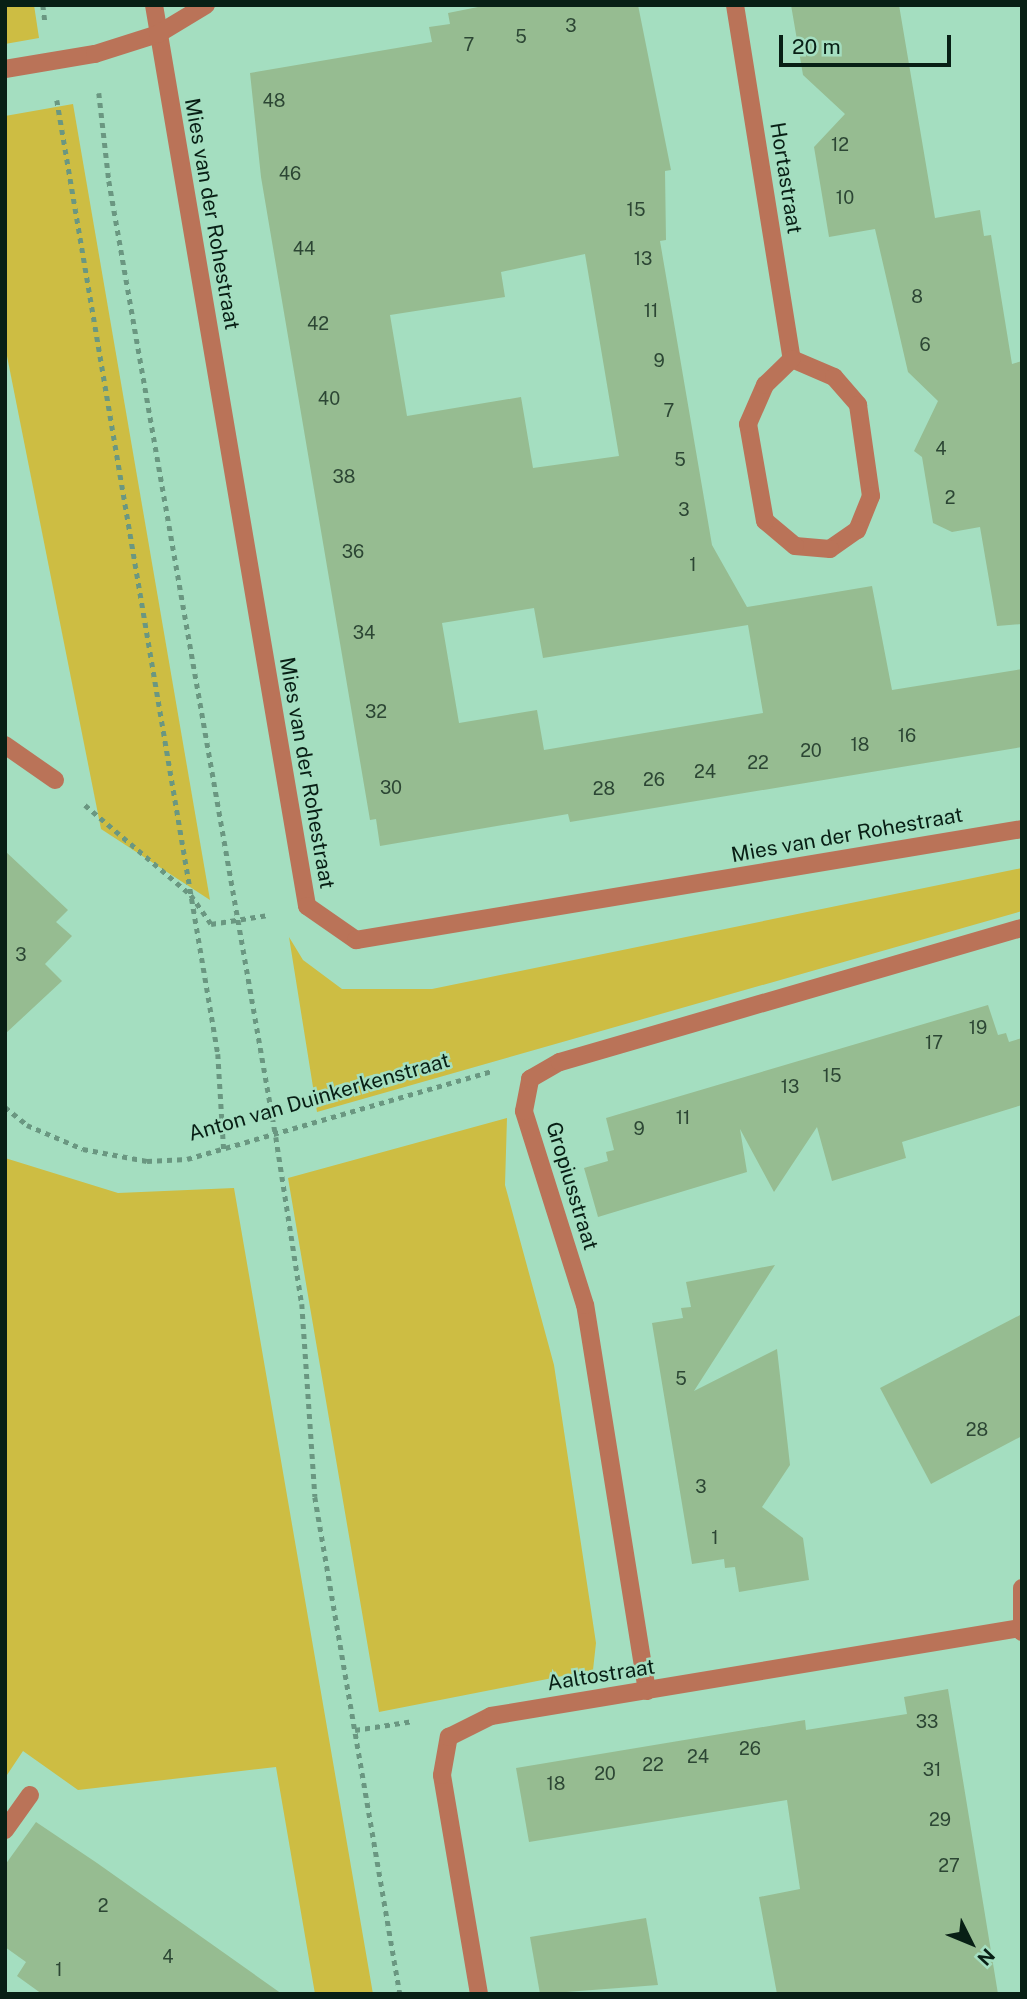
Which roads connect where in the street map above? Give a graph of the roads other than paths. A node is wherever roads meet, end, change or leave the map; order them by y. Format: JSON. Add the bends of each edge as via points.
{"nodes":[{"id":1,"x":153,"y":5,"type":"edge"},
{"id":2,"x":206,"y":5,"type":"edge"},
{"id":3,"x":735,"y":5,"type":"edge"},
{"id":4,"x":158,"y":34,"type":"junction"},
{"id":5,"x":5,"y":69,"type":"edge"},
{"id":6,"x":792,"y":359,"type":"junction"},
{"id":7,"x":5,"y":746,"type":"edge"},
{"id":8,"x":55,"y":780,"type":"road end"},
{"id":9,"x":1022,"y":829,"type":"edge"},
{"id":10,"x":1022,"y":928,"type":"edge"},
{"id":11,"x":1022,"y":1588,"type":"edge"},
{"id":12,"x":1021,"y":1630,"type":"edge"},
{"id":13,"x":647,"y":1691,"type":"junction"},
{"id":14,"x":30,"y":1795,"type":"dead end"},
{"id":15,"x":5,"y":1830,"type":"edge"},
{"id":16,"x":479,"y":1994,"type":"edge"}],
"edges":[{"from":1,"to":4,"type":"street","name":"Mies van der Rohestraat"},
{"from":2,"to":4,"type":"street"},
{"from":3,"to":6,"type":"street","name":"Hortastraat"},
{"from":4,"to":5,"type":"street","via":[[95,54]]},
{"from":4,"to":9,"type":"street","name":"Mies van der Rohestraat","via":[[307,906],[356,940]]},
{"from":6,"to":6,"type":"street","via":[[765,385],[747,424],[765,521],[795,546],[830,549],[857,530],[871,496],[858,405],[834,377]]},
{"from":7,"to":8,"type":"street"},
{"from":10,"to":13,"type":"street","name":"Gropiusstraat","via":[[560,1062],[530,1079],[524,1111],[585,1305]]},
{"from":11,"to":12,"type":"street"},
{"from":12,"to":13,"type":"street","name":"Aaltostraat"},
{"from":13,"to":16,"type":"street","name":"Aaltostraat","via":[[491,1716],[449,1737],[442,1775]]},
{"from":14,"to":15,"type":"street"}]}
